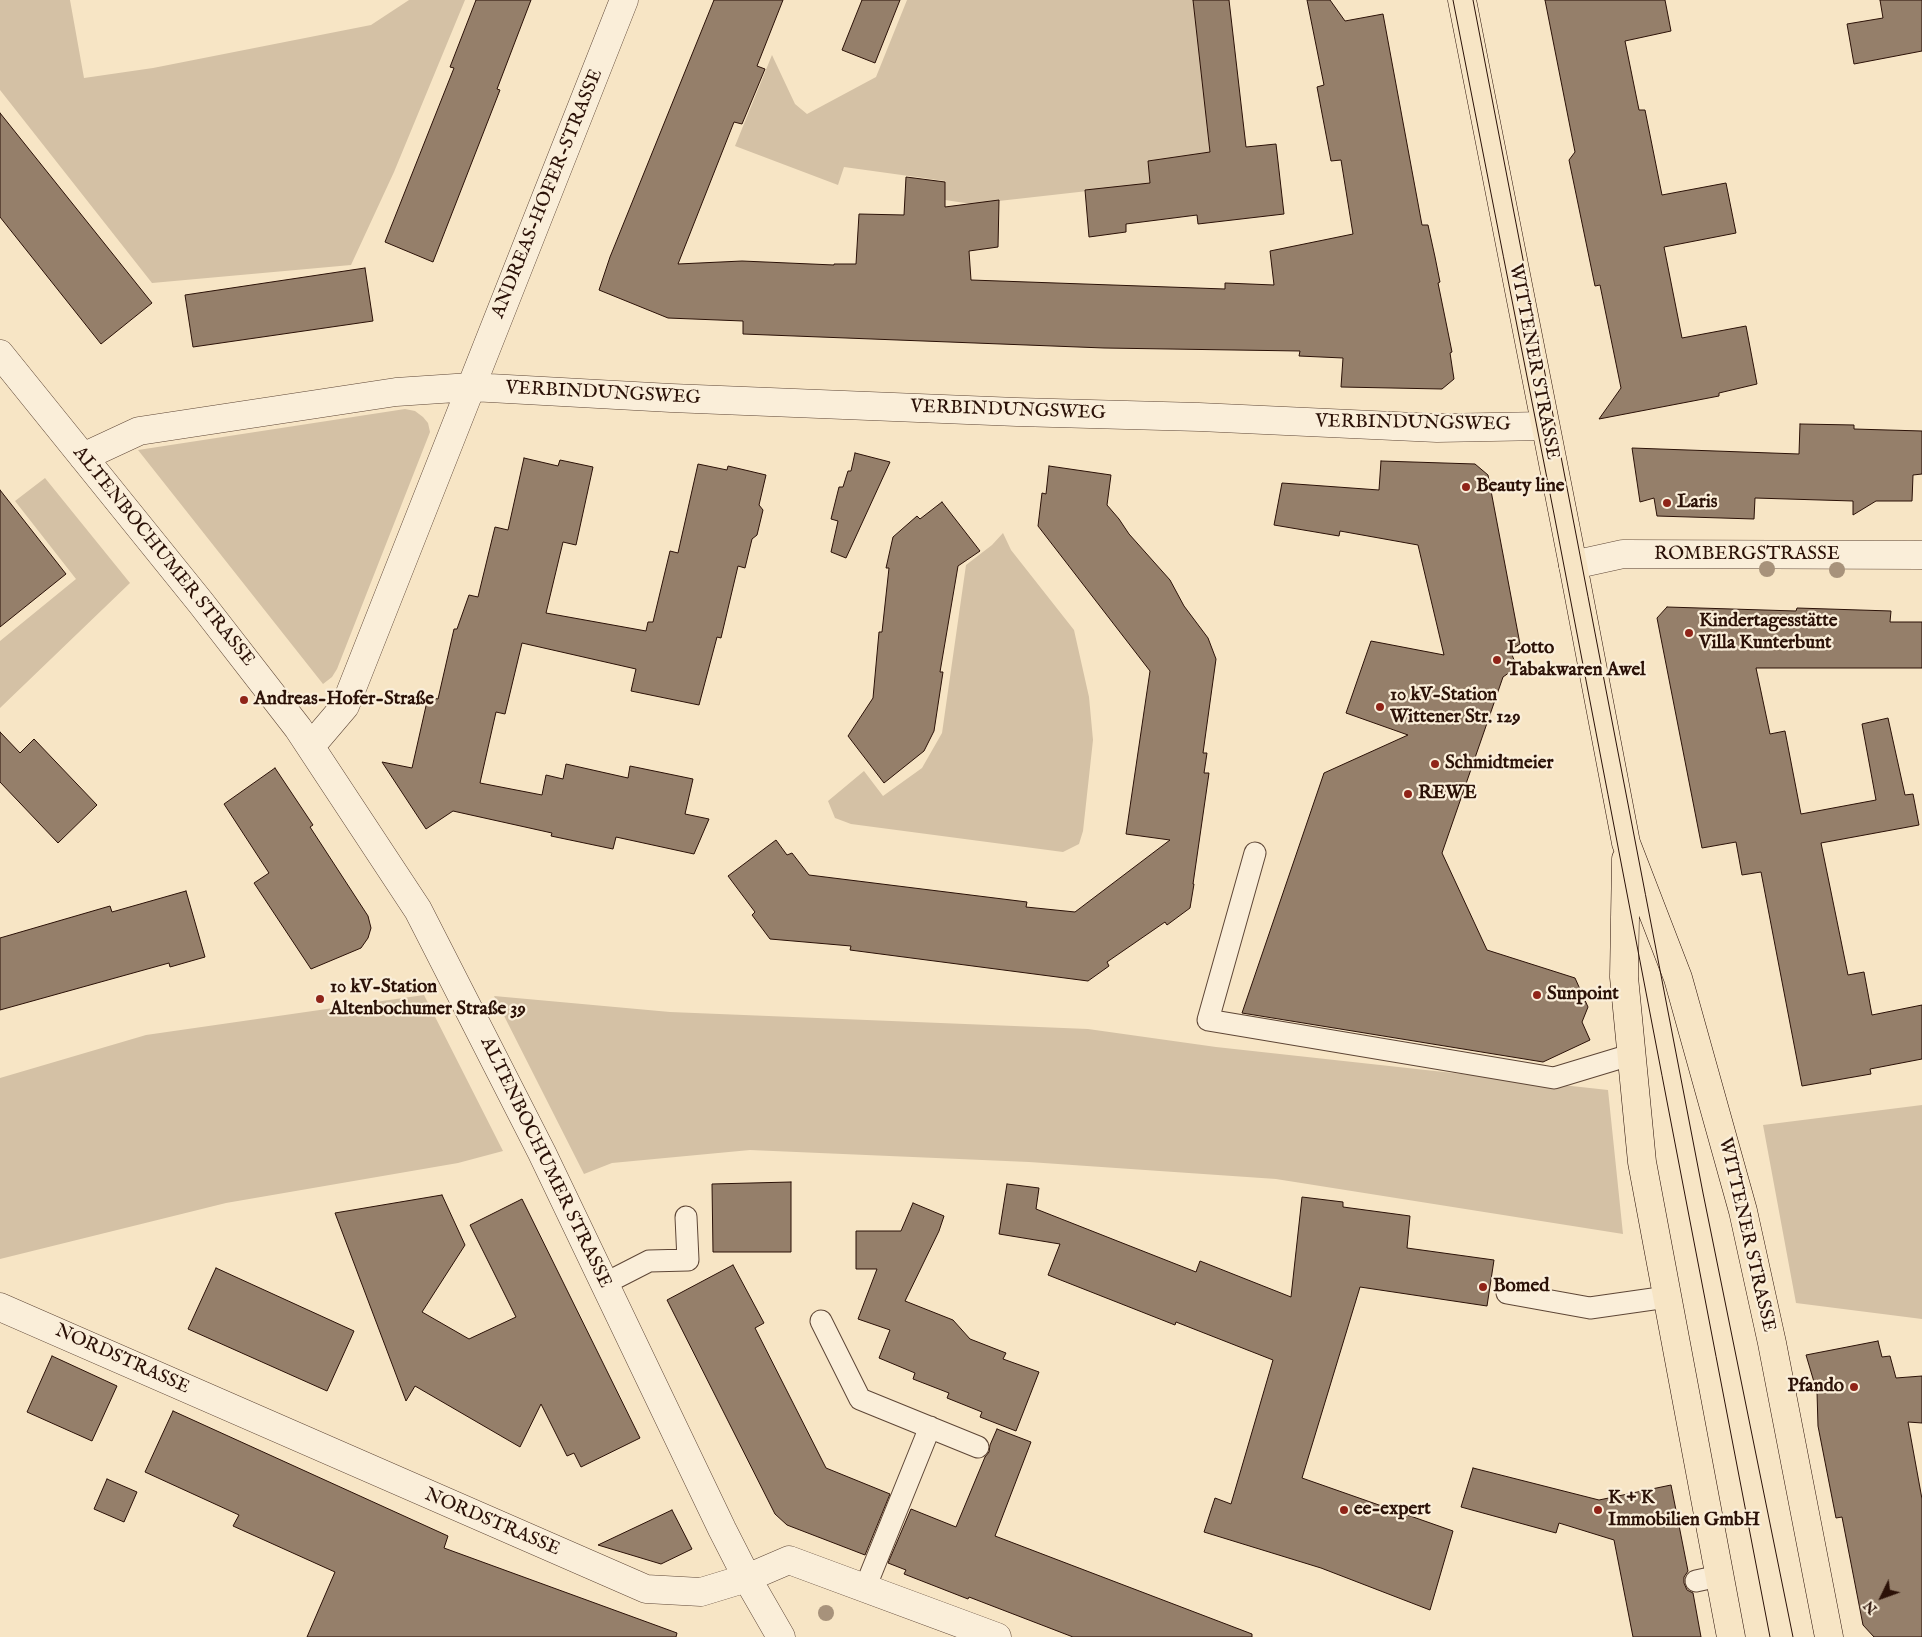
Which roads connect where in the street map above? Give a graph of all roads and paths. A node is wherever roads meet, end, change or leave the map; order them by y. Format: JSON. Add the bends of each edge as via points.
{"nodes":[{"id":1,"x":624,"y":0,"type":"edge"},
{"id":2,"x":1462,"y":0,"type":"edge"},
{"id":3,"x":0,"y":354,"type":"edge"},
{"id":4,"x":471,"y":387,"type":"junction"},
{"id":5,"x":1546,"y":426,"type":"junction"},
{"id":6,"x":83,"y":457,"type":"junction"},
{"id":7,"x":1922,"y":555,"type":"edge"},
{"id":8,"x":1573,"y":565,"type":"junction"},
{"id":9,"x":311,"y":746,"type":"junction"},
{"id":10,"x":1626,"y":843,"type":"junction"},
{"id":11,"x":1255,"y":853,"type":"dead end"},
{"id":12,"x":1630,"y":1055,"type":"junction"},
{"id":13,"x":686,"y":1217,"type":"dead end"},
{"id":14,"x":604,"y":1284,"type":"junction"},
{"id":15,"x":1507,"y":1292,"type":"dead end"},
{"id":16,"x":1667,"y":1297,"type":"junction"},
{"id":17,"x":0,"y":1307,"type":"edge"},
{"id":18,"x":821,"y":1321,"type":"dead end"},
{"id":19,"x":930,"y":1427,"type":"junction"},
{"id":20,"x":978,"y":1446,"type":"dead end"},
{"id":21,"x":747,"y":1578,"type":"junction"},
{"id":22,"x":865,"y":1588,"type":"junction"},
{"id":23,"x":781,"y":1637,"type":"edge"},
{"id":24,"x":997,"y":1637,"type":"edge"},
{"id":25,"x":1731,"y":1637,"type":"edge"},
{"id":26,"x":1828,"y":1637,"type":"edge"}],
"edges":[{"from":1,"to":4,"type":"street","name":"ANDREAS-HOFER-STRASSE"},
{"from":2,"to":5,"type":"main road","name":"WITTENER STRASSE"},
{"from":3,"to":6,"type":"street","name":"ALTENBOCHUMER STRASSE"},
{"from":4,"to":5,"type":"street","name":"VERBINDUNGSWEG","via":[[1437,428]]},
{"from":4,"to":6,"type":"street","via":[[396,392],[139,431]]},
{"from":4,"to":9,"type":"street","name":"ANDREAS-HOFER-STRASSE","via":[[345,706]]},
{"from":5,"to":8,"type":"main road","name":"WITTENER STRASSE"},
{"from":6,"to":9,"type":"street","name":"ALTENBOCHUMER STRASSE"},
{"from":7,"to":8,"type":"street","name":"ROMBERGSTRASSE","via":[[1623,554]]},
{"from":8,"to":10,"type":"main road","name":"WITTENER STRASSE"},
{"from":9,"to":14,"type":"street","name":"ALTENBOCHUMER STRASSE","via":[[418,910],[542,1153]]},
{"from":10,"to":12,"type":"main road","name":"WITTENER STRASSE","via":[[1624,976]]},
{"from":10,"to":26,"type":"main road","name":"WITTENER STRASSE","via":[[1678,978],[1743,1211],[1772,1343]]},
{"from":11,"to":12,"type":"lane","via":[[1208,1020],[1554,1078]]},
{"from":12,"to":16,"type":"main road","name":"WITTENER STRASSE","via":[[1642,1162]]},
{"from":13,"to":14,"type":"lane","via":[[688,1260],[649,1261]]},
{"from":14,"to":21,"type":"street","name":"ALTENBOCHUMER STRASSE"},
{"from":15,"to":16,"type":"lane","via":[[1590,1308]]},
{"from":16,"to":25,"type":"main road","name":"WITTENER STRASSE","via":[[1707,1578]]},
{"from":17,"to":21,"type":"street","name":"NORDSTRASSE","via":[[646,1589],[701,1592]]},
{"from":18,"to":19,"type":"lane","via":[[860,1398]]},
{"from":19,"to":20,"type":"lane"},
{"from":19,"to":22,"type":"lane"},
{"from":21,"to":22,"type":"street","name":"NORDSTRASSE","via":[[789,1560]]},
{"from":21,"to":23,"type":"street","name":"ALTENBOCHUMER STRASSE"},
{"from":22,"to":24,"type":"street","name":"NORDSTRASSE"}]}
